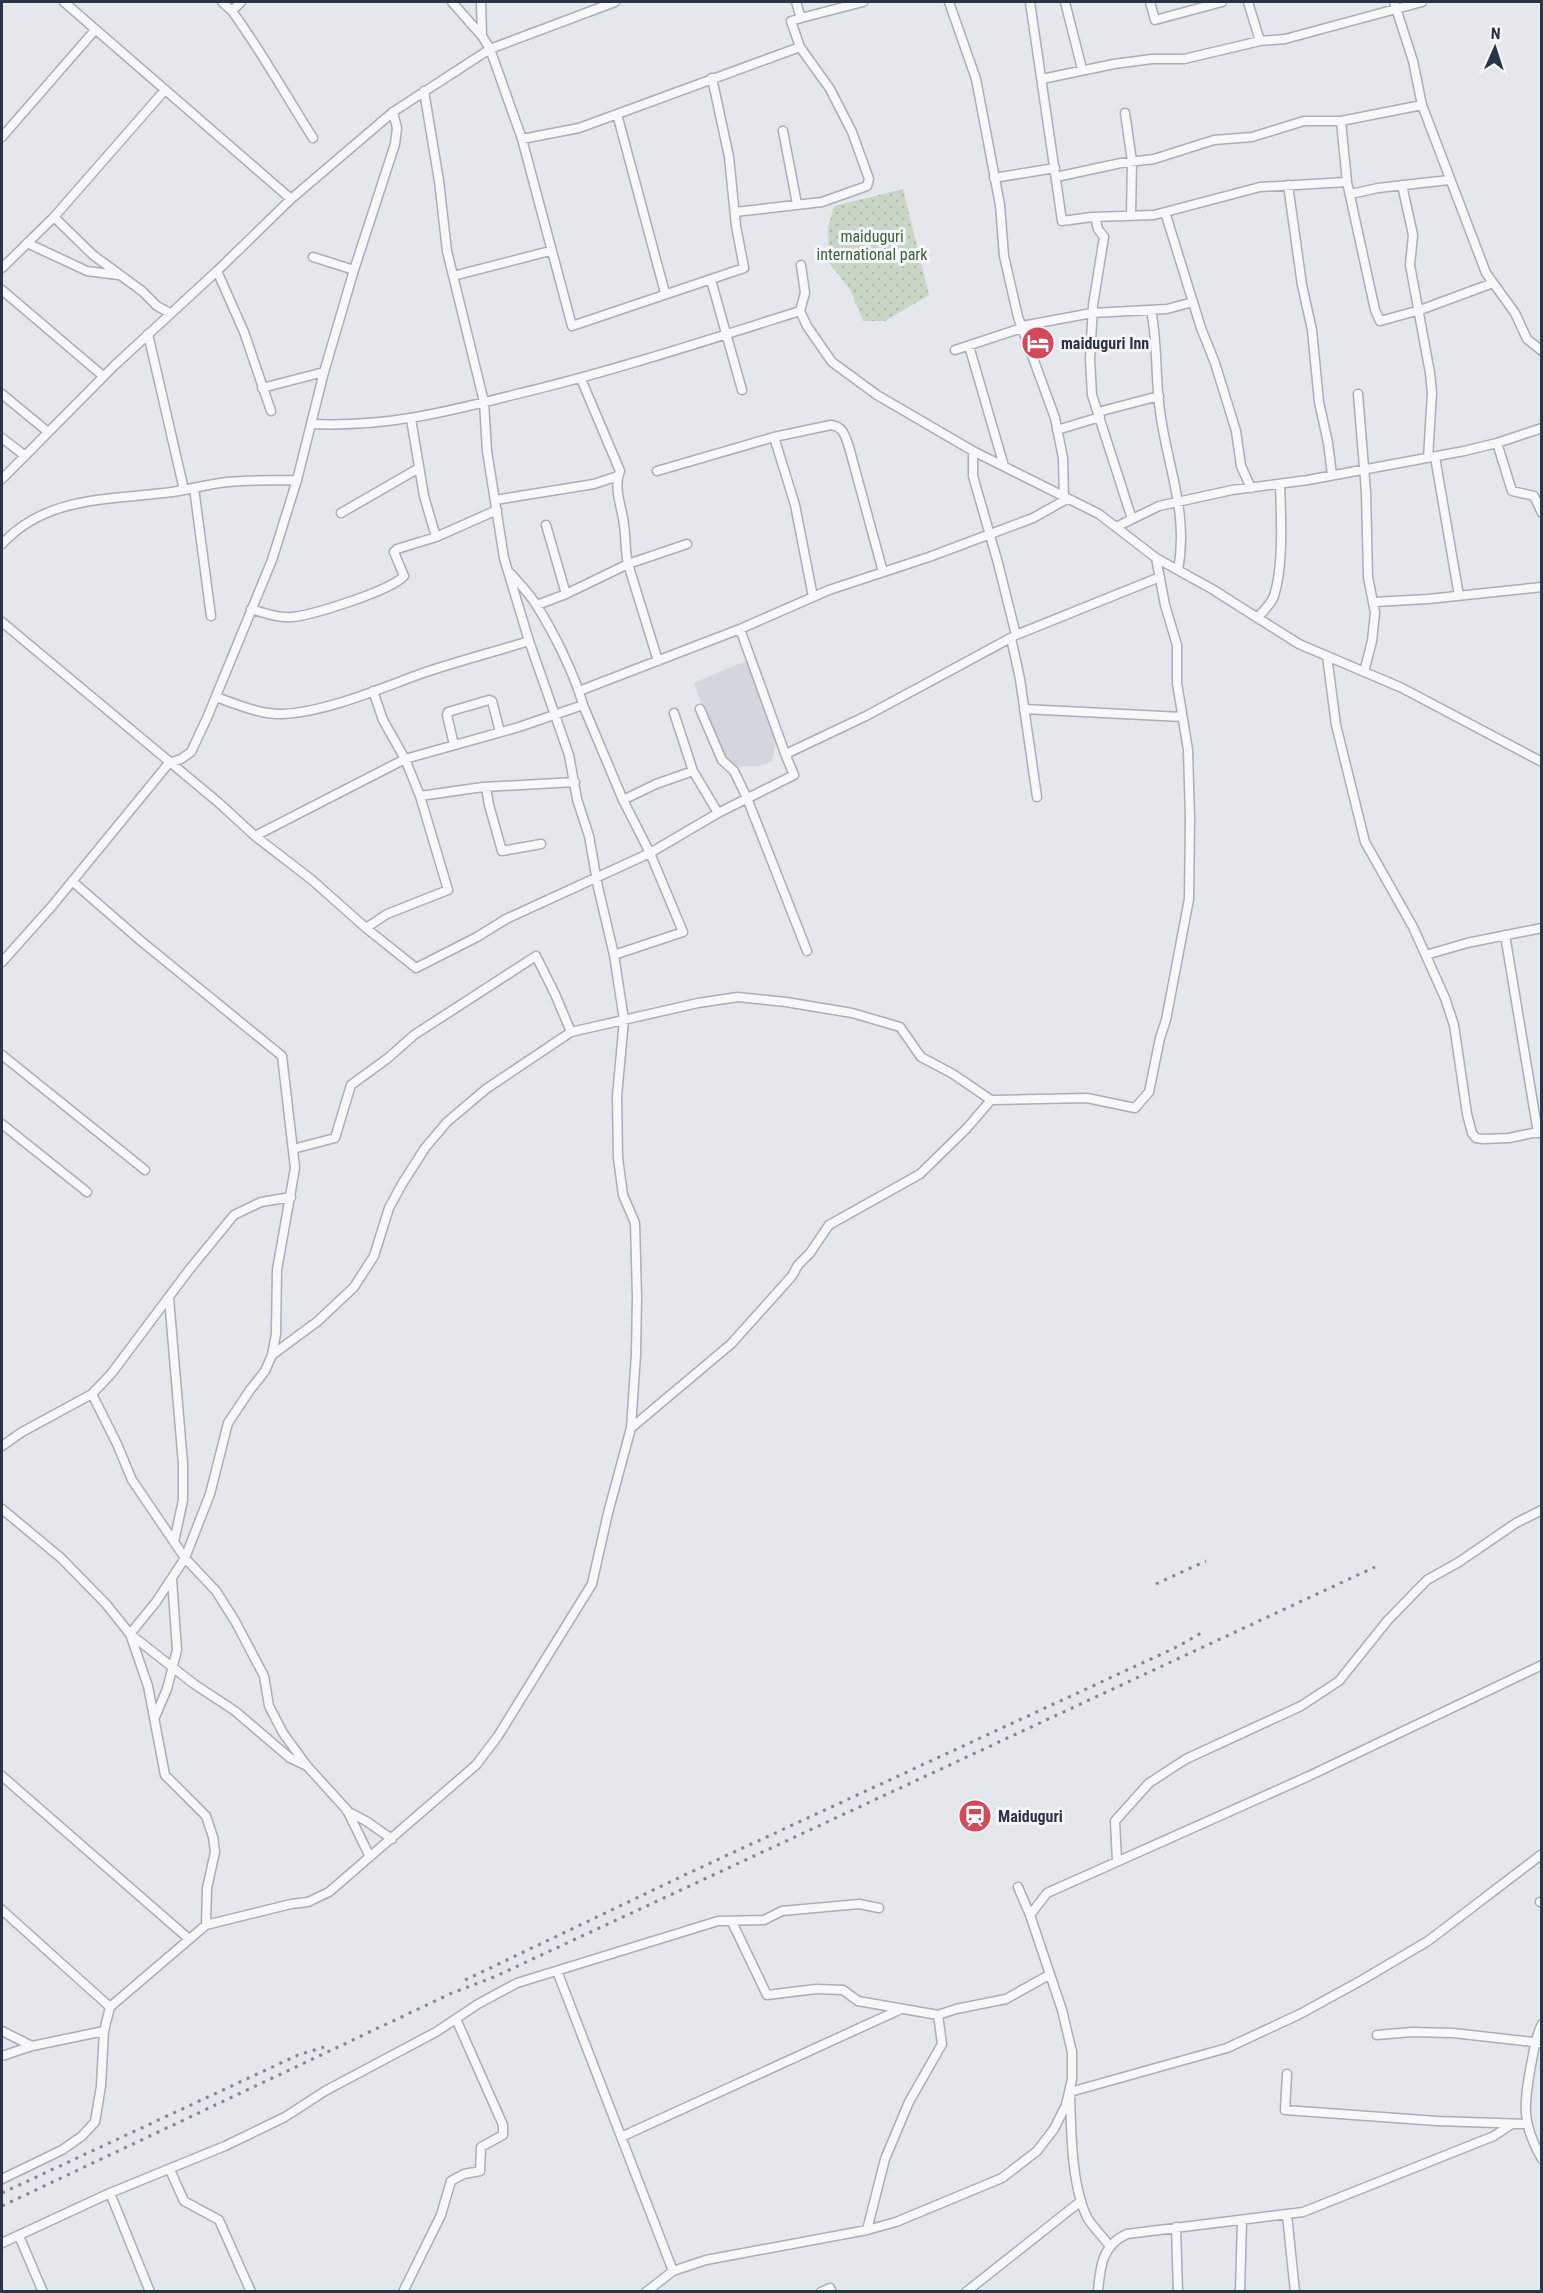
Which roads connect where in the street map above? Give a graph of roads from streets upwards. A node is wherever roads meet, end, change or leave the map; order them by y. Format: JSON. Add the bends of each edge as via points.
{"nodes":[{"id":1,"x":64,"y":2,"type":"edge"},
{"id":2,"x":222,"y":2,"type":"edge"},
{"id":3,"x":241,"y":2,"type":"edge"},
{"id":4,"x":452,"y":2,"type":"edge"},
{"id":5,"x":482,"y":2,"type":"edge"},
{"id":6,"x":615,"y":2,"type":"edge"},
{"id":7,"x":796,"y":2,"type":"edge"},
{"id":8,"x":863,"y":2,"type":"edge"},
{"id":9,"x":949,"y":2,"type":"edge"},
{"id":10,"x":1030,"y":2,"type":"edge"},
{"id":11,"x":1065,"y":2,"type":"edge"},
{"id":12,"x":1150,"y":2,"type":"edge"},
{"id":13,"x":1222,"y":2,"type":"edge"},
{"id":14,"x":1248,"y":2,"type":"edge"},
{"id":15,"x":1422,"y":2,"type":"edge"},
{"id":16,"x":1395,"y":5,"type":"edge"},
{"id":17,"x":232,"y":11,"type":"junction"},
{"id":18,"x":801,"y":18,"type":"junction"},
{"id":19,"x":95,"y":30,"type":"junction"},
{"id":20,"x":482,"y":36,"type":"junction"},
{"id":21,"x":1260,"y":41,"type":"junction"},
{"id":22,"x":800,"y":47,"type":"junction"},
{"id":23,"x":490,"y":49,"type":"junction"},
{"id":24,"x":1082,"y":69,"type":"junction"},
{"id":25,"x":712,"y":78,"type":"junction"},
{"id":26,"x":1042,"y":79,"type":"junction"},
{"id":27,"x":165,"y":90,"type":"junction"},
{"id":28,"x":424,"y":90,"type":"junction"},
{"id":29,"x":1422,"y":105,"type":"junction"},
{"id":30,"x":393,"y":112,"type":"junction"},
{"id":31,"x":1125,"y":113,"type":"dead end"},
{"id":32,"x":617,"y":114,"type":"junction"},
{"id":33,"x":1341,"y":121,"type":"junction"},
{"id":34,"x":783,"y":131,"type":"dead end"},
{"id":35,"x":2,"y":137,"type":"edge"},
{"id":36,"x":313,"y":138,"type":"dead end"},
{"id":37,"x":522,"y":140,"type":"junction"},
{"id":38,"x":1132,"y":161,"type":"junction"},
{"id":39,"x":1056,"y":172,"type":"junction"},
{"id":40,"x":994,"y":178,"type":"junction"},
{"id":41,"x":1449,"y":180,"type":"junction"},
{"id":42,"x":1347,"y":182,"type":"junction"},
{"id":43,"x":1288,"y":185,"type":"junction"},
{"id":44,"x":1402,"y":185,"type":"junction"},
{"id":45,"x":1351,"y":194,"type":"junction"},
{"id":46,"x":291,"y":199,"type":"junction"},
{"id":47,"x":797,"y":204,"type":"junction"},
{"id":48,"x":735,"y":212,"type":"junction"},
{"id":49,"x":1165,"y":212,"type":"junction"},
{"id":50,"x":1131,"y":215,"type":"junction"},
{"id":51,"x":54,"y":217,"type":"junction"},
{"id":52,"x":1095,"y":217,"type":"junction"},
{"id":53,"x":27,"y":243,"type":"junction"},
{"id":54,"x":550,"y":251,"type":"junction"},
{"id":55,"x":312,"y":257,"type":"dead end"},
{"id":56,"x":801,"y":265,"type":"dead end"},
{"id":57,"x":2,"y":268,"type":"edge"},
{"id":58,"x":354,"y":270,"type":"junction"},
{"id":59,"x":217,"y":271,"type":"junction"},
{"id":60,"x":118,"y":275,"type":"junction"},
{"id":61,"x":453,"y":276,"type":"junction"},
{"id":62,"x":711,"y":280,"type":"junction"},
{"id":63,"x":1493,"y":283,"type":"junction"},
{"id":64,"x":2,"y":290,"type":"edge"},
{"id":65,"x":665,"y":293,"type":"junction"},
{"id":66,"x":1193,"y":302,"type":"junction"},
{"id":67,"x":1151,"y":310,"type":"junction"},
{"id":68,"x":1420,"y":310,"type":"junction"},
{"id":69,"x":800,"y":311,"type":"junction"},
{"id":70,"x":170,"y":312,"type":"junction"},
{"id":71,"x":1092,"y":313,"type":"junction"},
{"id":72,"x":1022,"y":327,"type":"junction"},
{"id":73,"x":148,"y":334,"type":"junction"},
{"id":74,"x":727,"y":335,"type":"junction"},
{"id":75,"x":969,"y":346,"type":"junction"},
{"id":76,"x":955,"y":350,"type":"dead end"},
{"id":77,"x":1542,"y":351,"type":"edge"},
{"id":78,"x":324,"y":372,"type":"junction"},
{"id":79,"x":103,"y":376,"type":"junction"},
{"id":80,"x":581,"y":379,"type":"junction"},
{"id":81,"x":262,"y":388,"type":"junction"},
{"id":82,"x":742,"y":390,"type":"dead end"},
{"id":83,"x":2,"y":394,"type":"edge"},
{"id":84,"x":1358,"y":394,"type":"dead end"},
{"id":85,"x":1159,"y":396,"type":"junction"},
{"id":86,"x":484,"y":402,"type":"junction"},
{"id":87,"x":271,"y":411,"type":"dead end"},
{"id":88,"x":1099,"y":414,"type":"junction"},
{"id":89,"x":411,"y":419,"type":"junction"},
{"id":90,"x":312,"y":424,"type":"junction"},
{"id":91,"x":1542,"y":428,"type":"edge"},
{"id":92,"x":1057,"y":430,"type":"junction"},
{"id":93,"x":48,"y":432,"type":"junction"},
{"id":94,"x":774,"y":437,"type":"junction"},
{"id":95,"x":2,"y":438,"type":"edge"},
{"id":96,"x":1497,"y":444,"type":"junction"},
{"id":97,"x":973,"y":451,"type":"junction"},
{"id":98,"x":24,"y":455,"type":"junction"},
{"id":99,"x":1432,"y":457,"type":"junction"},
{"id":100,"x":1004,"y":466,"type":"junction"},
{"id":101,"x":418,"y":468,"type":"junction"},
{"id":102,"x":1362,"y":470,"type":"junction"},
{"id":103,"x":657,"y":471,"type":"dead end"},
{"id":104,"x":1332,"y":475,"type":"junction"},
{"id":105,"x":618,"y":476,"type":"junction"},
{"id":106,"x":2,"y":478,"type":"edge"},
{"id":107,"x":297,"y":480,"type":"junction"},
{"id":108,"x":1280,"y":484,"type":"junction"},
{"id":109,"x":194,"y":488,"type":"junction"},
{"id":110,"x":1251,"y":488,"type":"junction"},
{"id":111,"x":184,"y":490,"type":"junction"},
{"id":112,"x":1066,"y":499,"type":"junction"},
{"id":113,"x":495,"y":500,"type":"junction"},
{"id":114,"x":1179,"y":502,"type":"junction"},
{"id":115,"x":497,"y":510,"type":"junction"},
{"id":116,"x":341,"y":513,"type":"dead end"},
{"id":117,"x":1542,"y":513,"type":"edge"},
{"id":118,"x":1132,"y":519,"type":"junction"},
{"id":119,"x":546,"y":525,"type":"dead end"},
{"id":120,"x":1116,"y":527,"type":"junction"},
{"id":121,"x":989,"y":535,"type":"junction"},
{"id":122,"x":436,"y":537,"type":"junction"},
{"id":123,"x":2,"y":544,"type":"edge"},
{"id":124,"x":687,"y":544,"type":"dead end"},
{"id":125,"x":1156,"y":558,"type":"junction"},
{"id":126,"x":628,"y":564,"type":"junction"},
{"id":127,"x":507,"y":569,"type":"junction"},
{"id":128,"x":1178,"y":570,"type":"junction"},
{"id":129,"x":883,"y":572,"type":"junction"},
{"id":130,"x":1160,"y":577,"type":"junction"},
{"id":131,"x":1542,"y":587,"type":"edge"},
{"id":132,"x":566,"y":594,"type":"junction"},
{"id":133,"x":1459,"y":596,"type":"junction"},
{"id":134,"x":813,"y":597,"type":"junction"},
{"id":135,"x":1374,"y":602,"type":"junction"},
{"id":136,"x":537,"y":605,"type":"junction"},
{"id":137,"x":251,"y":609,"type":"junction"},
{"id":138,"x":211,"y":616,"type":"dead end"},
{"id":139,"x":1257,"y":618,"type":"junction"},
{"id":140,"x":2,"y":622,"type":"edge"},
{"id":141,"x":740,"y":629,"type":"junction"},
{"id":142,"x":1013,"y":637,"type":"junction"},
{"id":143,"x":529,"y":641,"type":"junction"},
{"id":144,"x":1328,"y":656,"type":"junction"},
{"id":145,"x":658,"y":661,"type":"junction"},
{"id":146,"x":1364,"y":672,"type":"junction"},
{"id":147,"x":373,"y":691,"type":"junction"},
{"id":148,"x":579,"y":691,"type":"junction"},
{"id":149,"x":216,"y":697,"type":"junction"},
{"id":150,"x":583,"y":705,"type":"junction"},
{"id":151,"x":700,"y":709,"type":"dead end"},
{"id":152,"x":1024,"y":709,"type":"junction"},
{"id":153,"x":674,"y":713,"type":"dead end"},
{"id":154,"x":556,"y":715,"type":"junction"},
{"id":155,"x":1182,"y":717,"type":"junction"},
{"id":156,"x":500,"y":732,"type":"junction"},
{"id":157,"x":454,"y":745,"type":"junction"},
{"id":158,"x":786,"y":756,"type":"junction"},
{"id":159,"x":405,"y":759,"type":"junction"},
{"id":160,"x":1542,"y":762,"type":"edge"},
{"id":161,"x":169,"y":763,"type":"junction"},
{"id":162,"x":693,"y":771,"type":"junction"},
{"id":163,"x":575,"y":782,"type":"junction"},
{"id":164,"x":486,"y":787,"type":"junction"},
{"id":165,"x":420,"y":796,"type":"junction"},
{"id":166,"x":1037,"y":797,"type":"dead end"},
{"id":167,"x":747,"y":798,"type":"junction"},
{"id":168,"x":623,"y":800,"type":"junction"},
{"id":169,"x":718,"y":813,"type":"junction"},
{"id":170,"x":255,"y":836,"type":"junction"},
{"id":171,"x":541,"y":844,"type":"dead end"},
{"id":172,"x":650,"y":852,"type":"junction"},
{"id":173,"x":597,"y":876,"type":"junction"},
{"id":174,"x":72,"y":881,"type":"junction"},
{"id":175,"x":366,"y":928,"type":"junction"},
{"id":176,"x":1542,"y":928,"type":"edge"},
{"id":177,"x":1505,"y":935,"type":"junction"},
{"id":178,"x":807,"y":951,"type":"dead end"},
{"id":179,"x":614,"y":955,"type":"junction"},
{"id":180,"x":1426,"y":955,"type":"junction"},
{"id":181,"x":2,"y":962,"type":"edge"},
{"id":182,"x":624,"y":1020,"type":"junction"},
{"id":183,"x":571,"y":1032,"type":"junction"},
{"id":184,"x":2,"y":1055,"type":"edge"},
{"id":185,"x":991,"y":1100,"type":"junction"},
{"id":186,"x":2,"y":1124,"type":"edge"},
{"id":187,"x":1540,"y":1132,"type":"edge"},
{"id":188,"x":293,"y":1149,"type":"junction"},
{"id":189,"x":145,"y":1170,"type":"dead end"},
{"id":190,"x":87,"y":1192,"type":"dead end"},
{"id":191,"x":291,"y":1197,"type":"junction"},
{"id":192,"x":169,"y":1298,"type":"junction"},
{"id":193,"x":272,"y":1355,"type":"junction"},
{"id":194,"x":92,"y":1394,"type":"junction"},
{"id":195,"x":631,"y":1428,"type":"junction"},
{"id":196,"x":2,"y":1446,"type":"edge"},
{"id":197,"x":2,"y":1509,"type":"edge"},
{"id":198,"x":1542,"y":1510,"type":"edge"},
{"id":199,"x":174,"y":1542,"type":"junction"},
{"id":200,"x":185,"y":1558,"type":"junction"},
{"id":201,"x":172,"y":1578,"type":"junction"},
{"id":202,"x":130,"y":1634,"type":"junction"},
{"id":203,"x":1542,"y":1665,"type":"edge"},
{"id":204,"x":173,"y":1666,"type":"junction"},
{"id":205,"x":155,"y":1716,"type":"junction"},
{"id":206,"x":307,"y":1766,"type":"junction"},
{"id":207,"x":2,"y":1776,"type":"edge"},
{"id":208,"x":347,"y":1810,"type":"junction"},
{"id":209,"x":392,"y":1839,"type":"junction"},
{"id":210,"x":1542,"y":1854,"type":"edge"},
{"id":211,"x":370,"y":1857,"type":"junction"},
{"id":212,"x":1117,"y":1861,"type":"junction"},
{"id":213,"x":1018,"y":1887,"type":"dead end"},
{"id":214,"x":879,"y":1908,"type":"dead end"},
{"id":215,"x":2,"y":1910,"type":"edge"},
{"id":216,"x":1030,"y":1915,"type":"junction"},
{"id":217,"x":732,"y":1922,"type":"junction"},
{"id":218,"x":206,"y":1925,"type":"junction"},
{"id":219,"x":189,"y":1939,"type":"junction"},
{"id":220,"x":557,"y":1971,"type":"junction"},
{"id":221,"x":1049,"y":1975,"type":"junction"},
{"id":222,"x":110,"y":2007,"type":"junction"},
{"id":223,"x":899,"y":2010,"type":"junction"},
{"id":224,"x":938,"y":2015,"type":"junction"},
{"id":225,"x":456,"y":2019,"type":"junction"},
{"id":226,"x":1542,"y":2024,"type":"edge"},
{"id":227,"x":2,"y":2031,"type":"edge"},
{"id":228,"x":104,"y":2031,"type":"junction"},
{"id":229,"x":1377,"y":2035,"type":"dead end"},
{"id":230,"x":1538,"y":2043,"type":"edge"},
{"id":231,"x":32,"y":2046,"type":"junction"},
{"id":232,"x":2,"y":2056,"type":"edge"},
{"id":233,"x":1287,"y":2074,"type":"dead end"},
{"id":234,"x":1070,"y":2092,"type":"junction"},
{"id":235,"x":1512,"y":2124,"type":"junction"},
{"id":236,"x":1526,"y":2124,"type":"junction"},
{"id":237,"x":621,"y":2137,"type":"junction"},
{"id":238,"x":1542,"y":2159,"type":"edge"},
{"id":239,"x":170,"y":2170,"type":"junction"},
{"id":240,"x":2,"y":2179,"type":"edge"},
{"id":241,"x":110,"y":2193,"type":"junction"},
{"id":242,"x":1081,"y":2201,"type":"junction"},
{"id":243,"x":1287,"y":2215,"type":"junction"},
{"id":244,"x":1242,"y":2220,"type":"junction"},
{"id":245,"x":1176,"y":2227,"type":"junction"},
{"id":246,"x":867,"y":2230,"type":"junction"},
{"id":247,"x":19,"y":2236,"type":"junction"},
{"id":248,"x":2,"y":2243,"type":"edge"},
{"id":249,"x":1109,"y":2245,"type":"junction"},
{"id":250,"x":673,"y":2271,"type":"junction"},
{"id":251,"x":43,"y":2292,"type":"edge"},
{"id":252,"x":150,"y":2292,"type":"edge"},
{"id":253,"x":251,"y":2292,"type":"edge"},
{"id":254,"x":403,"y":2292,"type":"edge"},
{"id":255,"x":646,"y":2292,"type":"edge"},
{"id":256,"x":821,"y":2292,"type":"edge"},
{"id":257,"x":832,"y":2292,"type":"edge"},
{"id":258,"x":966,"y":2292,"type":"edge"},
{"id":259,"x":1098,"y":2292,"type":"edge"},
{"id":260,"x":1178,"y":2292,"type":"edge"},
{"id":261,"x":1240,"y":2292,"type":"edge"},
{"id":262,"x":1295,"y":2292,"type":"edge"}],
"edges":[{"from":1,"to":19,"type":"street"},
{"from":2,"to":17,"type":"street"},
{"from":3,"to":17,"type":"street"},
{"from":4,"to":20,"type":"street"},
{"from":5,"to":20,"type":"street"},
{"from":6,"to":23,"type":"street"},
{"from":7,"to":18,"type":"street"},
{"from":8,"to":18,"type":"street"},
{"from":9,"to":40,"type":"street","via":[[976,79]]},
{"from":10,"to":26,"type":"street"},
{"from":11,"to":24,"type":"street"},
{"from":12,"to":13,"type":"street","via":[[1155,20]]},
{"from":14,"to":21,"type":"street"},
{"from":15,"to":16,"type":"street"},
{"from":16,"to":21,"type":"street","via":[[1285,39]]},
{"from":16,"to":29,"type":"street","via":[[1413,60]]},
{"from":17,"to":36,"type":"street"},
{"from":18,"to":22,"type":"street","via":[[791,21]]},
{"from":19,"to":27,"type":"street"},
{"from":19,"to":35,"type":"street"},
{"from":20,"to":23,"type":"street"},
{"from":21,"to":24,"type":"street","via":[[1184,59],[1152,59]]},
{"from":22,"to":25,"type":"street"},
{"from":22,"to":47,"type":"street","via":[[830,89],[852,132],[869,179],[862,190],[822,202]]},
{"from":23,"to":28,"type":"street"},
{"from":23,"to":37,"type":"street"},
{"from":24,"to":26,"type":"street"},
{"from":25,"to":32,"type":"street"},
{"from":25,"to":48,"type":"street","via":[[729,156]]},
{"from":26,"to":39,"type":"street"},
{"from":27,"to":46,"type":"street"},
{"from":27,"to":51,"type":"street"},
{"from":28,"to":30,"type":"street"},
{"from":28,"to":61,"type":"street"},
{"from":29,"to":33,"type":"street"},
{"from":29,"to":41,"type":"street"},
{"from":30,"to":46,"type":"street"},
{"from":30,"to":58,"type":"street","via":[[395,144]]},
{"from":31,"to":38,"type":"street"},
{"from":32,"to":37,"type":"street","via":[[579,128]]},
{"from":32,"to":65,"type":"street"},
{"from":33,"to":38,"type":"street","via":[[1304,121],[1252,137],[1214,140],[1154,159]]},
{"from":33,"to":42,"type":"street"},
{"from":34,"to":47,"type":"street"},
{"from":37,"to":54,"type":"street"},
{"from":38,"to":39,"type":"street"},
{"from":38,"to":50,"type":"street"},
{"from":39,"to":40,"type":"street"},
{"from":39,"to":52,"type":"street","via":[[1062,221]]},
{"from":40,"to":72,"type":"street","via":[[1004,256]]},
{"from":41,"to":44,"type":"street"},
{"from":41,"to":63,"type":"street"},
{"from":42,"to":43,"type":"street"},
{"from":42,"to":45,"type":"street"},
{"from":43,"to":49,"type":"street","via":[[1260,187]]},
{"from":43,"to":104,"type":"street"},
{"from":44,"to":45,"type":"street"},
{"from":44,"to":68,"type":"street","via":[[1413,235],[1410,265]]},
{"from":45,"to":68,"type":"street","via":[[1380,321]]},
{"from":46,"to":59,"type":"street"},
{"from":47,"to":48,"type":"street"},
{"from":48,"to":62,"type":"street","via":[[744,268]]},
{"from":49,"to":50,"type":"street"},
{"from":49,"to":66,"type":"street"},
{"from":50,"to":52,"type":"street"},
{"from":51,"to":53,"type":"street"},
{"from":51,"to":60,"type":"street"},
{"from":52,"to":71,"type":"street","via":[[1104,237]]},
{"from":53,"to":57,"type":"street"},
{"from":53,"to":60,"type":"street","via":[[87,271]]},
{"from":54,"to":61,"type":"street"},
{"from":54,"to":65,"type":"street","via":[[572,326]]},
{"from":55,"to":58,"type":"street"},
{"from":56,"to":69,"type":"street","via":[[805,293]]},
{"from":58,"to":78,"type":"street"},
{"from":59,"to":70,"type":"street"},
{"from":59,"to":81,"type":"street","via":[[244,332]]},
{"from":60,"to":70,"type":"street"},
{"from":61,"to":86,"type":"street"},
{"from":62,"to":65,"type":"street"},
{"from":62,"to":74,"type":"street"},
{"from":63,"to":68,"type":"street"},
{"from":63,"to":77,"type":"street","via":[[1515,313],[1527,339]]},
{"from":64,"to":79,"type":"street"},
{"from":66,"to":67,"type":"street"},
{"from":66,"to":110,"type":"street"},
{"from":67,"to":71,"type":"street"},
{"from":67,"to":85,"type":"street"},
{"from":68,"to":99,"type":"street","via":[[1432,393]]},
{"from":69,"to":74,"type":"street"},
{"from":69,"to":97,"type":"street","via":[[832,362],[877,395]]},
{"from":70,"to":73,"type":"street"},
{"from":71,"to":72,"type":"street"},
{"from":71,"to":88,"type":"street","via":[[1092,395]]},
{"from":72,"to":75,"type":"street"},
{"from":72,"to":92,"type":"street"},
{"from":73,"to":79,"type":"street"},
{"from":73,"to":111,"type":"street"},
{"from":74,"to":80,"type":"street"},
{"from":74,"to":82,"type":"street"},
{"from":75,"to":76,"type":"street"},
{"from":75,"to":100,"type":"street"},
{"from":78,"to":81,"type":"street"},
{"from":78,"to":90,"type":"street"},
{"from":79,"to":93,"type":"street"},
{"from":80,"to":86,"type":"street"},
{"from":80,"to":105,"type":"street","via":[[615,456]]},
{"from":81,"to":87,"type":"street"},
{"from":83,"to":93,"type":"street"},
{"from":84,"to":102,"type":"street"},
{"from":85,"to":88,"type":"street"},
{"from":85,"to":114,"type":"street"},
{"from":86,"to":89,"type":"street"},
{"from":86,"to":113,"type":"street"},
{"from":88,"to":92,"type":"street"},
{"from":88,"to":118,"type":"street"},
{"from":89,"to":90,"type":"street"},
{"from":89,"to":101,"type":"street"},
{"from":90,"to":107,"type":"street"},
{"from":91,"to":96,"type":"street"},
{"from":92,"to":112,"type":"street"},
{"from":93,"to":98,"type":"street"},
{"from":94,"to":103,"type":"street"},
{"from":94,"to":129,"type":"street","via":[[831,426],[843,431]]},
{"from":94,"to":134,"type":"street","via":[[795,505]]},
{"from":95,"to":98,"type":"street"},
{"from":96,"to":99,"type":"street"},
{"from":96,"to":117,"type":"street","via":[[1512,491],[1534,496]]},
{"from":97,"to":100,"type":"street"},
{"from":97,"to":121,"type":"street","via":[[973,477]]},
{"from":98,"to":106,"type":"street"},
{"from":99,"to":102,"type":"street"},
{"from":99,"to":133,"type":"street"},
{"from":100,"to":112,"type":"street"},
{"from":101,"to":116,"type":"street"},
{"from":101,"to":122,"type":"street"},
{"from":102,"to":104,"type":"street"},
{"from":102,"to":135,"type":"street","via":[[1368,578]]},
{"from":104,"to":108,"type":"street"},
{"from":105,"to":113,"type":"street","via":[[594,484]]},
{"from":105,"to":126,"type":"street"},
{"from":107,"to":109,"type":"street","via":[[226,482]]},
{"from":107,"to":137,"type":"street","via":[[272,560]]},
{"from":108,"to":110,"type":"street"},
{"from":108,"to":139,"type":"street","via":[[1277,578],[1273,598]]},
{"from":109,"to":111,"type":"street"},
{"from":109,"to":138,"type":"street"},
{"from":110,"to":114,"type":"street"},
{"from":111,"to":123,"type":"street","via":[[61,507],[36,516]]},
{"from":112,"to":120,"type":"street","via":[[1099,514]]},
{"from":112,"to":121,"type":"street","via":[[1033,518]]},
{"from":113,"to":115,"type":"street"},
{"from":114,"to":118,"type":"street","via":[[1159,506]]},
{"from":114,"to":128,"type":"street","via":[[1182,551]]},
{"from":115,"to":122,"type":"street"},
{"from":115,"to":127,"type":"street"},
{"from":118,"to":120,"type":"street"},
{"from":119,"to":132,"type":"street"},
{"from":120,"to":125,"type":"street"},
{"from":121,"to":129,"type":"street"},
{"from":121,"to":142,"type":"street"},
{"from":122,"to":137,"type":"street","via":[[397,549],[394,552],[404,576],[377,592],[291,617]]},
{"from":124,"to":126,"type":"street"},
{"from":125,"to":128,"type":"street"},
{"from":125,"to":130,"type":"street"},
{"from":126,"to":132,"type":"street"},
{"from":126,"to":145,"type":"street"},
{"from":127,"to":136,"type":"street"},
{"from":127,"to":143,"type":"street"},
{"from":128,"to":139,"type":"street"},
{"from":129,"to":134,"type":"street"},
{"from":130,"to":142,"type":"street"},
{"from":130,"to":155,"type":"street","via":[[1177,645]]},
{"from":131,"to":133,"type":"street"},
{"from":132,"to":136,"type":"street"},
{"from":133,"to":135,"type":"street"},
{"from":134,"to":141,"type":"street"},
{"from":135,"to":146,"type":"street","via":[[1372,641]]},
{"from":136,"to":148,"type":"street"},
{"from":137,"to":149,"type":"street"},
{"from":139,"to":144,"type":"street","via":[[1299,644]]},
{"from":140,"to":161,"type":"street"},
{"from":141,"to":145,"type":"street"},
{"from":141,"to":158,"type":"street"},
{"from":142,"to":152,"type":"street"},
{"from":142,"to":158,"type":"street"},
{"from":143,"to":147,"type":"street"},
{"from":143,"to":154,"type":"street"},
{"from":144,"to":146,"type":"street"},
{"from":144,"to":180,"type":"street","via":[[1336,725],[1365,842]]},
{"from":145,"to":148,"type":"street"},
{"from":146,"to":160,"type":"street"},
{"from":147,"to":149,"type":"street","via":[[314,709],[281,714]]},
{"from":147,"to":159,"type":"street","via":[[383,720]]},
{"from":148,"to":150,"type":"street"},
{"from":149,"to":161,"type":"street","via":[[191,752]]},
{"from":150,"to":154,"type":"street"},
{"from":150,"to":168,"type":"street"},
{"from":151,"to":167,"type":"street","via":[[723,760],[734,771]]},
{"from":152,"to":155,"type":"street"},
{"from":152,"to":166,"type":"street"},
{"from":153,"to":162,"type":"street"},
{"from":154,"to":156,"type":"street"},
{"from":154,"to":163,"type":"street"},
{"from":155,"to":185,"type":"street","via":[[1188,750],[1189,898],[1149,1092],[1135,1108],[1087,1098]]},
{"from":156,"to":157,"type":"street"},
{"from":156,"to":157,"type":"street","via":[[489,700],[448,712]]},
{"from":157,"to":159,"type":"street"},
{"from":158,"to":167,"type":"street","via":[[794,775]]},
{"from":159,"to":165,"type":"street"},
{"from":159,"to":170,"type":"street"},
{"from":161,"to":170,"type":"street"},
{"from":161,"to":174,"type":"street"},
{"from":162,"to":168,"type":"street"},
{"from":162,"to":169,"type":"street"},
{"from":163,"to":164,"type":"street"},
{"from":163,"to":173,"type":"street"},
{"from":164,"to":165,"type":"street"},
{"from":164,"to":171,"type":"street","via":[[502,851]]},
{"from":165,"to":175,"type":"street","via":[[448,890],[387,914]]},
{"from":167,"to":169,"type":"street"},
{"from":167,"to":178,"type":"street"},
{"from":168,"to":172,"type":"street"},
{"from":169,"to":172,"type":"street"},
{"from":170,"to":175,"type":"street"},
{"from":172,"to":173,"type":"street"},
{"from":172,"to":179,"type":"street","via":[[683,932]]},
{"from":173,"to":175,"type":"street","via":[[416,968]]},
{"from":173,"to":179,"type":"street"},
{"from":174,"to":181,"type":"street"},
{"from":174,"to":188,"type":"street","via":[[282,1056]]},
{"from":176,"to":177,"type":"street"},
{"from":177,"to":180,"type":"street"},
{"from":177,"to":187,"type":"street"},
{"from":179,"to":182,"type":"street"},
{"from":180,"to":187,"type":"street","via":[[1454,1025],[1472,1133],[1483,1139]]},
{"from":182,"to":183,"type":"street"},
{"from":182,"to":185,"type":"street","via":[[738,997],[852,1013],[900,1027],[921,1056]]},
{"from":182,"to":195,"type":"street","via":[[617,1096],[618,1158],[623,1195],[635,1223],[637,1308]]},
{"from":183,"to":188,"type":"street","via":[[536,956],[414,1035],[351,1086],[335,1138]]},
{"from":183,"to":193,"type":"street","via":[[486,1089],[447,1122],[402,1184],[389,1208],[374,1256],[354,1287],[318,1321]]},
{"from":184,"to":189,"type":"street"},
{"from":185,"to":195,"type":"street","via":[[920,1174],[829,1225],[792,1276],[731,1344]]},
{"from":186,"to":190,"type":"street"},
{"from":188,"to":191,"type":"street"},
{"from":191,"to":192,"type":"street","via":[[261,1202],[234,1215]]},
{"from":191,"to":193,"type":"street","via":[[278,1270]]},
{"from":192,"to":194,"type":"street"},
{"from":192,"to":199,"type":"street","via":[[183,1464],[183,1500]]},
{"from":193,"to":200,"type":"street","via":[[228,1423],[210,1494]]},
{"from":194,"to":196,"type":"street"},
{"from":194,"to":199,"type":"street","via":[[132,1480]]},
{"from":195,"to":209,"type":"street","via":[[592,1584],[476,1765]]},
{"from":197,"to":202,"type":"street","via":[[61,1558]]},
{"from":198,"to":212,"type":"street","via":[[1427,1580],[1388,1620],[1339,1681],[1301,1706],[1186,1759],[1149,1783],[1115,1821]]},
{"from":199,"to":200,"type":"street"},
{"from":200,"to":201,"type":"street"},
{"from":200,"to":206,"type":"street","via":[[216,1591],[235,1622],[264,1676],[273,1715]]},
{"from":201,"to":202,"type":"street"},
{"from":201,"to":204,"type":"street","via":[[177,1650]]},
{"from":202,"to":204,"type":"street"},
{"from":202,"to":205,"type":"street"},
{"from":203,"to":212,"type":"street"},
{"from":204,"to":205,"type":"street"},
{"from":204,"to":206,"type":"street","via":[[290,1758]]},
{"from":205,"to":218,"type":"street","via":[[165,1775],[206,1816],[213,1837],[215,1852],[207,1888]]},
{"from":206,"to":208,"type":"street"},
{"from":207,"to":219,"type":"street"},
{"from":208,"to":209,"type":"street"},
{"from":208,"to":211,"type":"street"},
{"from":209,"to":211,"type":"street"},
{"from":210,"to":234,"type":"street","via":[[1428,1941],[1300,2014],[1227,2048]]},
{"from":211,"to":218,"type":"street","via":[[329,1892],[308,1902]]},
{"from":212,"to":216,"type":"street","via":[[1047,1893]]},
{"from":213,"to":216,"type":"street"},
{"from":214,"to":217,"type":"street","via":[[859,1904],[782,1911],[764,1920]]},
{"from":215,"to":222,"type":"street"},
{"from":216,"to":221,"type":"street"},
{"from":217,"to":220,"type":"street","via":[[718,1921]]},
{"from":217,"to":223,"type":"street","via":[[767,1995],[843,1990],[858,2001]]},
{"from":218,"to":219,"type":"street"},
{"from":219,"to":222,"type":"street"},
{"from":220,"to":225,"type":"street","via":[[516,1983]]},
{"from":220,"to":237,"type":"street"},
{"from":221,"to":224,"type":"street","via":[[1006,1999]]},
{"from":221,"to":234,"type":"street","via":[[1070,2039]]},
{"from":222,"to":228,"type":"street"},
{"from":223,"to":224,"type":"street"},
{"from":223,"to":237,"type":"street"},
{"from":224,"to":246,"type":"street","via":[[942,2044],[909,2102],[885,2159]]},
{"from":225,"to":239,"type":"street","via":[[285,2117]]},
{"from":225,"to":254,"type":"street","via":[[503,2125],[503,2135],[482,2147],[480,2171],[452,2181],[441,2215]]},
{"from":226,"to":230,"type":"street"},
{"from":227,"to":231,"type":"street"},
{"from":228,"to":231,"type":"street"},
{"from":228,"to":240,"type":"street","via":[[95,2122],[62,2150]]},
{"from":229,"to":230,"type":"street","via":[[1453,2033]]},
{"from":230,"to":236,"type":"street","via":[[1524,2103]]},
{"from":231,"to":232,"type":"street"},
{"from":233,"to":235,"type":"street","via":[[1285,2110]]},
{"from":234,"to":242,"type":"street","via":[[1072,2144]]},
{"from":234,"to":246,"type":"street","via":[[1050,2134],[1014,2170],[896,2222]]},
{"from":235,"to":236,"type":"street"},
{"from":235,"to":243,"type":"street","via":[[1494,2136]]},
{"from":236,"to":238,"type":"street"},
{"from":237,"to":250,"type":"street"},
{"from":239,"to":241,"type":"street"},
{"from":239,"to":253,"type":"street","via":[[184,2201],[219,2220]]},
{"from":241,"to":247,"type":"street"},
{"from":241,"to":252,"type":"street"},
{"from":242,"to":249,"type":"street"},
{"from":242,"to":258,"type":"street"},
{"from":243,"to":244,"type":"street"},
{"from":243,"to":262,"type":"street"},
{"from":244,"to":245,"type":"street"},
{"from":244,"to":261,"type":"street"},
{"from":245,"to":249,"type":"street","via":[[1127,2234]]},
{"from":245,"to":260,"type":"street"},
{"from":246,"to":250,"type":"street","via":[[706,2260]]},
{"from":247,"to":248,"type":"street"},
{"from":247,"to":251,"type":"street"},
{"from":249,"to":259,"type":"street"},
{"from":250,"to":255,"type":"street"},
{"from":256,"to":257,"type":"street","via":[[830,2288]]}]}
